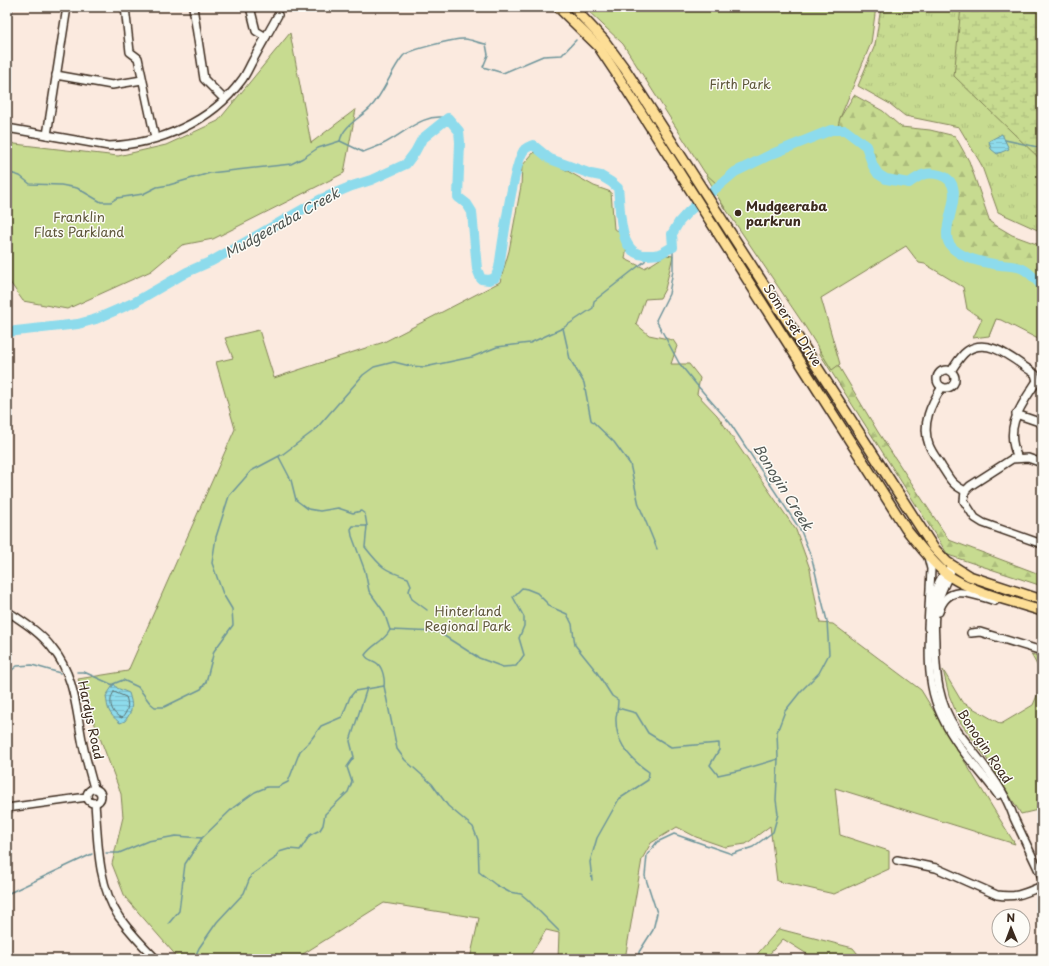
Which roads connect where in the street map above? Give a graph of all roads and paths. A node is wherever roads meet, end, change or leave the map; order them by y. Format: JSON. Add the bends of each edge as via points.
{"nodes":[{"id":1,"x":8,"y":7,"type":"edge"},
{"id":2,"x":67,"y":7,"type":"edge"},
{"id":3,"x":125,"y":7,"type":"edge"},
{"id":4,"x":193,"y":7,"type":"edge"},
{"id":5,"x":250,"y":7,"type":"edge"},
{"id":6,"x":558,"y":7,"type":"edge"},
{"id":7,"x":573,"y":7,"type":"edge"},
{"id":8,"x":7,"y":13,"type":"edge"},
{"id":9,"x":278,"y":15,"type":"dead end"},
{"id":10,"x":266,"y":37,"type":"junction"},
{"id":11,"x":56,"y":75,"type":"junction"},
{"id":12,"x":142,"y":80,"type":"junction"},
{"id":13,"x":224,"y":99,"type":"junction"},
{"id":14,"x":7,"y":128,"type":"edge"},
{"id":15,"x":47,"y":135,"type":"junction"},
{"id":16,"x":155,"y":138,"type":"junction"},
{"id":17,"x":814,"y":362,"type":"junction"},
{"id":18,"x":804,"y":368,"type":"junction"},
{"id":19,"x":951,"y":371,"type":"junction"},
{"id":20,"x":1040,"y":381,"type":"edge"},
{"id":21,"x":942,"y":387,"type":"junction"},
{"id":22,"x":1016,"y":414,"type":"junction"},
{"id":23,"x":1042,"y":423,"type":"edge"},
{"id":24,"x":1018,"y":458,"type":"junction"},
{"id":25,"x":1042,"y":463,"type":"edge"},
{"id":26,"x":964,"y":491,"type":"junction"},
{"id":27,"x":1042,"y":544,"type":"edge"},
{"id":28,"x":928,"y":557,"type":"junction"},
{"id":29,"x":949,"y":571,"type":"junction"},
{"id":30,"x":1042,"y":600,"type":"edge"},
{"id":31,"x":1017,"y":603,"type":"junction"},
{"id":32,"x":7,"y":611,"type":"edge"},
{"id":33,"x":1042,"y":611,"type":"edge"},
{"id":34,"x":971,"y":633,"type":"dead end"},
{"id":35,"x":932,"y":638,"type":"junction"},
{"id":36,"x":1042,"y":651,"type":"edge"},
{"id":37,"x":949,"y":716,"type":"junction"},
{"id":38,"x":968,"y":758,"type":"junction"},
{"id":39,"x":94,"y":788,"type":"junction"},
{"id":40,"x":87,"y":797,"type":"junction"},
{"id":41,"x":95,"y":803,"type":"junction"},
{"id":42,"x":7,"y":808,"type":"edge"},
{"id":43,"x":1014,"y":818,"type":"junction"},
{"id":44,"x":897,"y":860,"type":"dead end"},
{"id":45,"x":1042,"y":877,"type":"edge"},
{"id":46,"x":1042,"y":886,"type":"edge"},
{"id":47,"x":156,"y":959,"type":"edge"}],
"edges":[{"from":1,"to":8,"type":"street"},
{"from":2,"to":11,"type":"street"},
{"from":3,"to":12,"type":"street","via":[[130,52],[138,58]]},
{"from":4,"to":13,"type":"street","via":[[204,79]]},
{"from":5,"to":10,"type":"street","via":[[256,31]]},
{"from":6,"to":18,"type":"main road","name":"Somerset Drive","via":[[598,46]]},
{"from":7,"to":17,"type":"main road","name":"Somerset Drive","via":[[621,63]]},
{"from":9,"to":10,"type":"street"},
{"from":10,"to":13,"type":"street","via":[[241,81]]},
{"from":11,"to":12,"type":"street","via":[[112,85]]},
{"from":11,"to":15,"type":"street"},
{"from":12,"to":16,"type":"street"},
{"from":13,"to":16,"type":"street","via":[[210,113],[190,125]]},
{"from":14,"to":15,"type":"street"},
{"from":15,"to":16,"type":"street","via":[[109,146]]},
{"from":17,"to":18,"type":"main road"},
{"from":17,"to":29,"type":"main road","name":"Somerset Drive"},
{"from":18,"to":28,"type":"main road","name":"Somerset Drive","via":[[906,529]]},
{"from":19,"to":20,"type":"street","via":[[966,352],[985,346],[994,348],[1031,371]]},
{"from":19,"to":21,"type":"street","via":[[946,370],[939,374],[938,382]]},
{"from":19,"to":21,"type":"street","via":[[955,376],[955,382],[951,387]]},
{"from":20,"to":22,"type":"street"},
{"from":21,"to":26,"type":"street","via":[[928,413],[928,441],[954,486]]},
{"from":22,"to":23,"type":"street"},
{"from":22,"to":24,"type":"street","via":[[1013,428],[1014,448]]},
{"from":24,"to":25,"type":"street","via":[[1028,458]]},
{"from":24,"to":26,"type":"street","via":[[1012,459]]},
{"from":26,"to":27,"type":"street","via":[[964,501],[975,518]]},
{"from":28,"to":29,"type":"main road","name":"Somerset Drive"},
{"from":28,"to":35,"type":"street","via":[[931,569],[927,625]]},
{"from":29,"to":30,"type":"main road","name":"Somerset Drive"},
{"from":29,"to":31,"type":"main road","name":"Somerset Drive","via":[[966,585]]},
{"from":29,"to":35,"type":"street","name":"Bonogin Road","via":[[936,608]]},
{"from":31,"to":33,"type":"main road","name":"Somerset Drive"},
{"from":31,"to":35,"type":"street","via":[[1004,604],[966,592],[952,594],[940,608]]},
{"from":32,"to":39,"type":"street","name":"Hardys Road","via":[[38,633],[66,669],[76,700],[82,742]]},
{"from":34,"to":36,"type":"street","via":[[980,632]]},
{"from":35,"to":37,"type":"street","name":"Bonogin Road","via":[[938,687]]},
{"from":35,"to":38,"type":"street","name":"Bonogin Road","via":[[930,679],[937,708],[949,732]]},
{"from":37,"to":38,"type":"street","via":[[954,731],[970,753]]},
{"from":37,"to":43,"type":"street","name":"Bonogin Road","via":[[1000,790]]},
{"from":38,"to":43,"type":"street","name":"Bonogin Road"},
{"from":39,"to":40,"type":"street","via":[[88,791]]},
{"from":39,"to":41,"type":"street","via":[[102,795]]},
{"from":40,"to":41,"type":"street"},
{"from":40,"to":42,"type":"street"},
{"from":41,"to":47,"type":"street","via":[[98,850],[106,887],[119,916],[130,932]]},
{"from":43,"to":45,"type":"street","name":"Bonogin Road"},
{"from":44,"to":46,"type":"street","via":[[936,868],[997,895],[1019,896]]}]}
